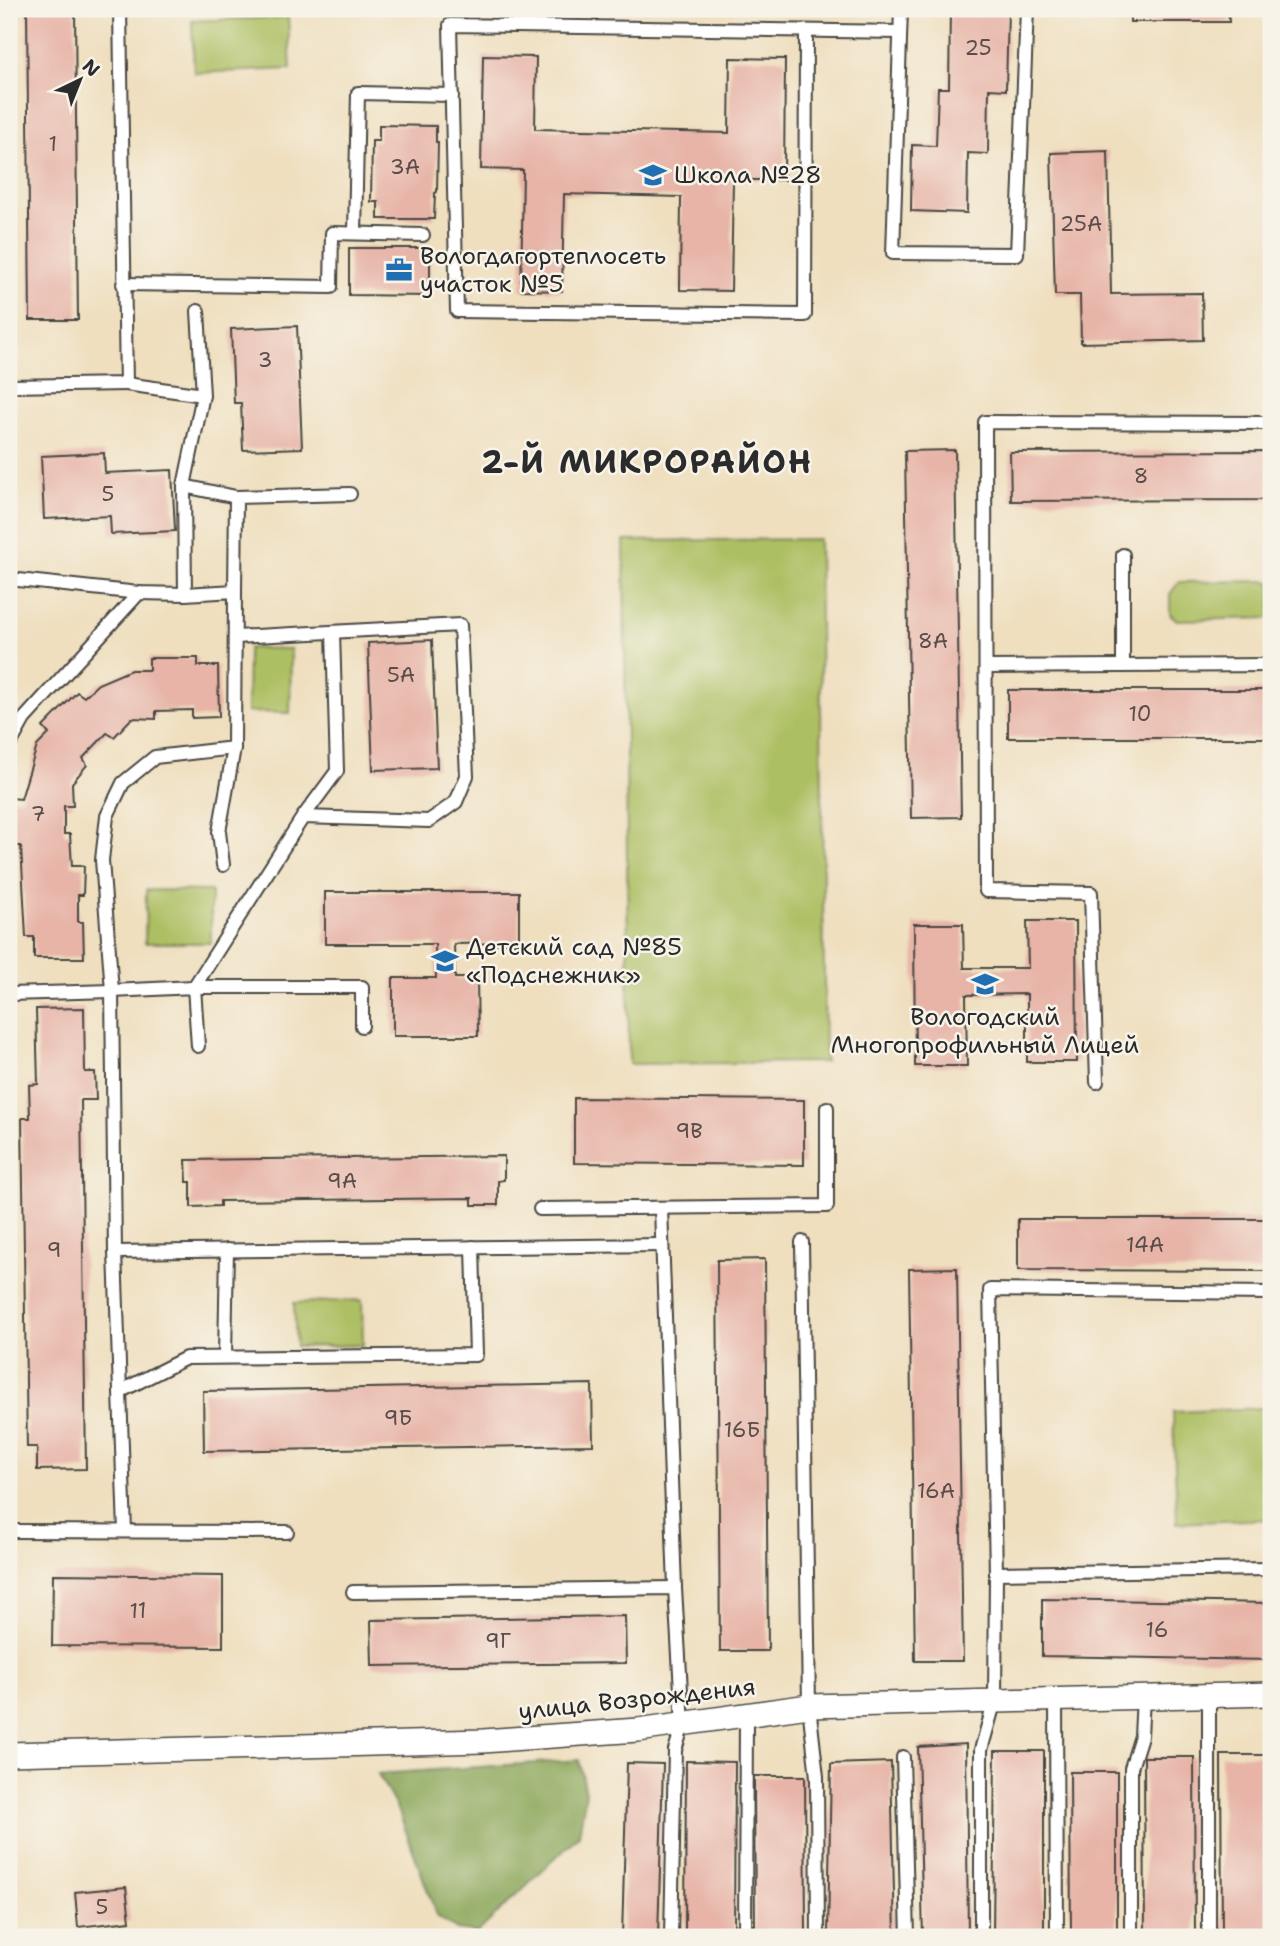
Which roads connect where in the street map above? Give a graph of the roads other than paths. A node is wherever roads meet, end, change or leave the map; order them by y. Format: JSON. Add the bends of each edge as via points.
{"nodes":[{"id":1,"x":120,"y":9,"type":"edge"},
{"id":2,"x":901,"y":9,"type":"edge"},
{"id":3,"x":1027,"y":9,"type":"edge"},
{"id":4,"x":806,"y":31,"type":"junction"},
{"id":5,"x":899,"y":32,"type":"junction"},
{"id":6,"x":452,"y":95,"type":"junction"},
{"id":7,"x":355,"y":233,"type":"junction"},
{"id":8,"x":423,"y":234,"type":"dead end"},
{"id":9,"x":123,"y":284,"type":"junction"},
{"id":10,"x":198,"y":311,"type":"dead end"},
{"id":11,"x":126,"y":384,"type":"junction"},
{"id":12,"x":9,"y":386,"type":"edge"},
{"id":13,"x":203,"y":395,"type":"junction"},
{"id":14,"x":1271,"y":423,"type":"edge"},
{"id":15,"x":184,"y":486,"type":"junction"},
{"id":16,"x":350,"y":494,"type":"dead end"},
{"id":17,"x":236,"y":497,"type":"junction"},
{"id":18,"x":1123,"y":555,"type":"dead end"},
{"id":19,"x":9,"y":579,"type":"edge"},
{"id":20,"x":235,"y":590,"type":"junction"},
{"id":21,"x":139,"y":593,"type":"junction"},
{"id":22,"x":185,"y":594,"type":"junction"},
{"id":23,"x":333,"y":632,"type":"junction"},
{"id":24,"x":235,"y":637,"type":"junction"},
{"id":25,"x":1271,"y":665,"type":"edge"},
{"id":26,"x":1123,"y":666,"type":"junction"},
{"id":27,"x":986,"y":667,"type":"junction"},
{"id":28,"x":9,"y":746,"type":"edge"},
{"id":29,"x":234,"y":748,"type":"junction"},
{"id":30,"x":303,"y":817,"type":"junction"},
{"id":31,"x":223,"y":865,"type":"dead end"},
{"id":32,"x":194,"y":987,"type":"junction"},
{"id":33,"x":112,"y":991,"type":"junction"},
{"id":34,"x":9,"y":994,"type":"edge"},
{"id":35,"x":362,"y":1026,"type":"dead end"},
{"id":36,"x":198,"y":1046,"type":"dead end"},
{"id":37,"x":1097,"y":1082,"type":"dead end"},
{"id":38,"x":827,"y":1108,"type":"dead end"},
{"id":39,"x":661,"y":1208,"type":"junction"},
{"id":40,"x":540,"y":1209,"type":"dead end"},
{"id":41,"x":802,"y":1242,"type":"dead end"},
{"id":42,"x":662,"y":1245,"type":"junction"},
{"id":43,"x":473,"y":1247,"type":"junction"},
{"id":44,"x":227,"y":1250,"type":"junction"},
{"id":45,"x":115,"y":1252,"type":"junction"},
{"id":46,"x":1271,"y":1293,"type":"edge"},
{"id":47,"x":225,"y":1357,"type":"junction"},
{"id":48,"x":121,"y":1391,"type":"junction"},
{"id":49,"x":9,"y":1531,"type":"edge"},
{"id":50,"x":125,"y":1531,"type":"junction"},
{"id":51,"x":287,"y":1532,"type":"dead end"},
{"id":52,"x":1271,"y":1569,"type":"edge"},
{"id":53,"x":996,"y":1573,"type":"junction"},
{"id":54,"x":675,"y":1588,"type":"junction"},
{"id":55,"x":353,"y":1592,"type":"dead end"},
{"id":56,"x":1271,"y":1694,"type":"edge"},
{"id":57,"x":1209,"y":1695,"type":"junction"},
{"id":58,"x":1143,"y":1697,"type":"junction"},
{"id":59,"x":1056,"y":1699,"type":"junction"},
{"id":60,"x":995,"y":1700,"type":"junction"},
{"id":61,"x":809,"y":1706,"type":"junction"},
{"id":62,"x":746,"y":1714,"type":"junction"},
{"id":63,"x":683,"y":1725,"type":"junction"},
{"id":64,"x":9,"y":1754,"type":"edge"},
{"id":65,"x":903,"y":1757,"type":"dead end"},
{"id":66,"x":671,"y":1937,"type":"edge"},
{"id":67,"x":745,"y":1937,"type":"edge"},
{"id":68,"x":818,"y":1937,"type":"edge"},
{"id":69,"x":908,"y":1937,"type":"edge"},
{"id":70,"x":981,"y":1937,"type":"edge"},
{"id":71,"x":1056,"y":1937,"type":"edge"},
{"id":72,"x":1131,"y":1937,"type":"edge"},
{"id":73,"x":1209,"y":1937,"type":"edge"}],
"edges":[{"from":1,"to":9,"type":"lane"},
{"from":2,"to":5,"type":"lane"},
{"from":3,"to":5,"type":"lane","via":[[1017,254],[893,253]]},
{"from":4,"to":5,"type":"lane"},
{"from":4,"to":6,"type":"lane","via":[[450,25]]},
{"from":4,"to":6,"type":"lane","via":[[805,315],[457,311]]},
{"from":6,"to":7,"type":"lane","via":[[358,93]]},
{"from":7,"to":8,"type":"lane"},
{"from":7,"to":9,"type":"lane","via":[[332,233],[331,287]]},
{"from":9,"to":11,"type":"lane"},
{"from":10,"to":13,"type":"lane"},
{"from":11,"to":12,"type":"lane"},
{"from":11,"to":13,"type":"lane"},
{"from":13,"to":15,"type":"lane"},
{"from":14,"to":27,"type":"lane","via":[[985,422]]},
{"from":15,"to":17,"type":"lane"},
{"from":15,"to":22,"type":"lane"},
{"from":16,"to":17,"type":"lane"},
{"from":17,"to":20,"type":"lane"},
{"from":18,"to":26,"type":"lane"},
{"from":19,"to":21,"type":"lane"},
{"from":20,"to":22,"type":"lane"},
{"from":20,"to":24,"type":"lane"},
{"from":21,"to":22,"type":"lane"},
{"from":21,"to":28,"type":"lane","via":[[24,719]]},
{"from":23,"to":24,"type":"lane"},
{"from":23,"to":30,"type":"lane","via":[[337,771]]},
{"from":23,"to":30,"type":"lane","via":[[460,625],[467,776],[456,802],[429,821]]},
{"from":24,"to":29,"type":"lane"},
{"from":25,"to":26,"type":"lane"},
{"from":26,"to":27,"type":"lane"},
{"from":27,"to":37,"type":"lane","via":[[986,891],[1091,894]]},
{"from":29,"to":31,"type":"lane","via":[[219,832]]},
{"from":29,"to":33,"type":"lane","via":[[156,757],[123,783],[107,816],[102,860]]},
{"from":30,"to":32,"type":"lane"},
{"from":32,"to":33,"type":"lane"},
{"from":32,"to":35,"type":"lane","via":[[362,988]]},
{"from":32,"to":36,"type":"lane"},
{"from":33,"to":34,"type":"lane"},
{"from":33,"to":45,"type":"lane"},
{"from":38,"to":39,"type":"lane","via":[[827,1206]]},
{"from":39,"to":40,"type":"lane"},
{"from":39,"to":42,"type":"lane"},
{"from":41,"to":61,"type":"lane"},
{"from":42,"to":43,"type":"lane"},
{"from":42,"to":54,"type":"lane"},
{"from":43,"to":44,"type":"lane"},
{"from":43,"to":47,"type":"lane","via":[[476,1355]]},
{"from":44,"to":45,"type":"lane"},
{"from":44,"to":47,"type":"lane"},
{"from":45,"to":48,"type":"lane"},
{"from":46,"to":53,"type":"lane","via":[[990,1290]]},
{"from":47,"to":48,"type":"lane","via":[[186,1358]]},
{"from":48,"to":50,"type":"lane"},
{"from":49,"to":50,"type":"lane"},
{"from":50,"to":51,"type":"lane"},
{"from":52,"to":53,"type":"lane"},
{"from":53,"to":60,"type":"lane"},
{"from":54,"to":55,"type":"lane"},
{"from":54,"to":63,"type":"lane"},
{"from":56,"to":57,"type":"street","name":"улица Возрождения"},
{"from":57,"to":58,"type":"street","name":"улица Возрождения"},
{"from":57,"to":73,"type":"lane"},
{"from":58,"to":59,"type":"street","name":"улица Возрождения"},
{"from":58,"to":72,"type":"lane","via":[[1141,1736],[1131,1768]]},
{"from":59,"to":60,"type":"street","name":"улица Возрождения"},
{"from":59,"to":71,"type":"lane"},
{"from":60,"to":61,"type":"street","name":"улица Возрождения"},
{"from":60,"to":70,"type":"lane","via":[[981,1750]]},
{"from":61,"to":62,"type":"street","name":"улица Возрождения"},
{"from":61,"to":68,"type":"lane","via":[[817,1777]]},
{"from":62,"to":63,"type":"street","name":"улица Возрождения"},
{"from":62,"to":67,"type":"lane"},
{"from":63,"to":64,"type":"street","name":"улица Возрождения","via":[[483,1741]]},
{"from":63,"to":66,"type":"lane","via":[[675,1750]]},
{"from":65,"to":69,"type":"lane"}]}
